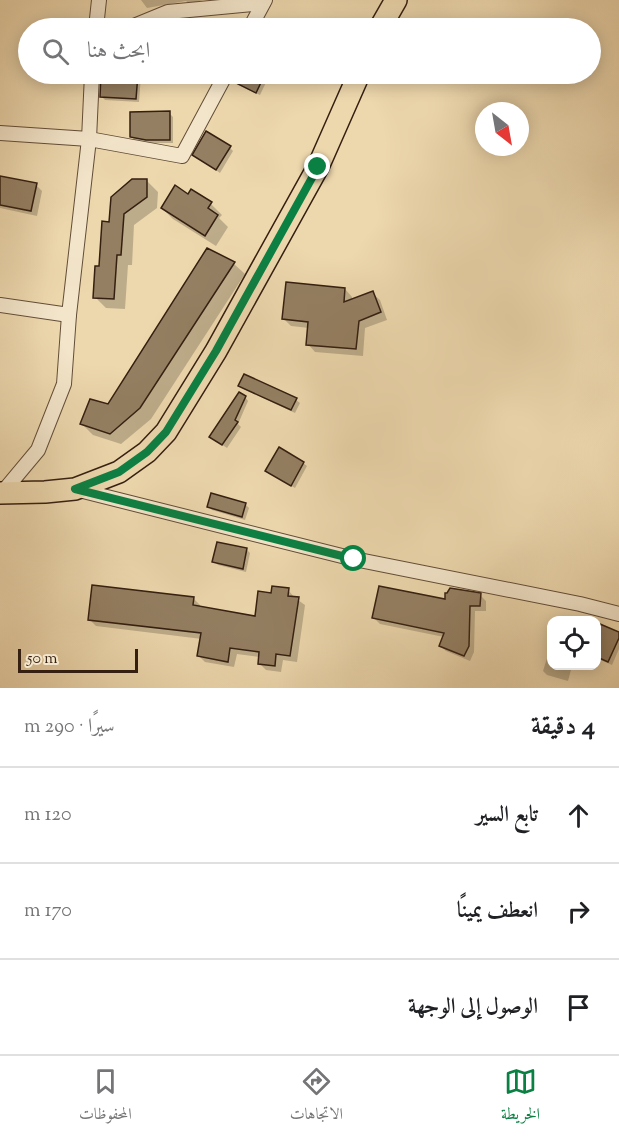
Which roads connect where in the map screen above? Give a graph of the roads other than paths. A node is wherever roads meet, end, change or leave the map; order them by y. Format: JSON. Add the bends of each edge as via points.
{"nodes":[{"id":1,"x":99,"y":0,"type":"edge"},
{"id":2,"x":396,"y":0,"type":"edge"},
{"id":3,"x":264,"y":1,"type":"edge"},
{"id":4,"x":97,"y":18,"type":"edge"},
{"id":5,"x":153,"y":18,"type":"edge"},
{"id":6,"x":255,"y":18,"type":"edge"},
{"id":7,"x":386,"y":18,"type":"edge"},
{"id":8,"x":92,"y":84,"type":"edge"},
{"id":9,"x":221,"y":84,"type":"edge"},
{"id":10,"x":355,"y":84,"type":"edge"},
{"id":11,"x":0,"y":133,"type":"edge"},
{"id":12,"x":89,"y":139,"type":"junction"},
{"id":13,"x":0,"y":305,"type":"edge"},
{"id":14,"x":69,"y":315,"type":"junction"},
{"id":15,"x":75,"y":489,"type":"junction"},
{"id":16,"x":1,"y":493,"type":"edge"},
{"id":17,"x":619,"y":614,"type":"edge"}],
"edges":[{"from":1,"to":4,"type":"street"},
{"from":2,"to":7,"type":"main road"},
{"from":3,"to":5,"type":"street","via":[[168,12]]},
{"from":3,"to":6,"type":"street"},
{"from":8,"to":12,"type":"street"},
{"from":9,"to":12,"type":"street","via":[[182,156]]},
{"from":10,"to":15,"type":"main road","via":[[318,167],[216,351],[166,432],[119,472]]},
{"from":11,"to":12,"type":"street"},
{"from":12,"to":14,"type":"street"},
{"from":13,"to":14,"type":"street"},
{"from":14,"to":16,"type":"street","via":[[64,384],[38,450]]},
{"from":15,"to":16,"type":"main road"},
{"from":15,"to":17,"type":"street","via":[[354,559]]}]}
